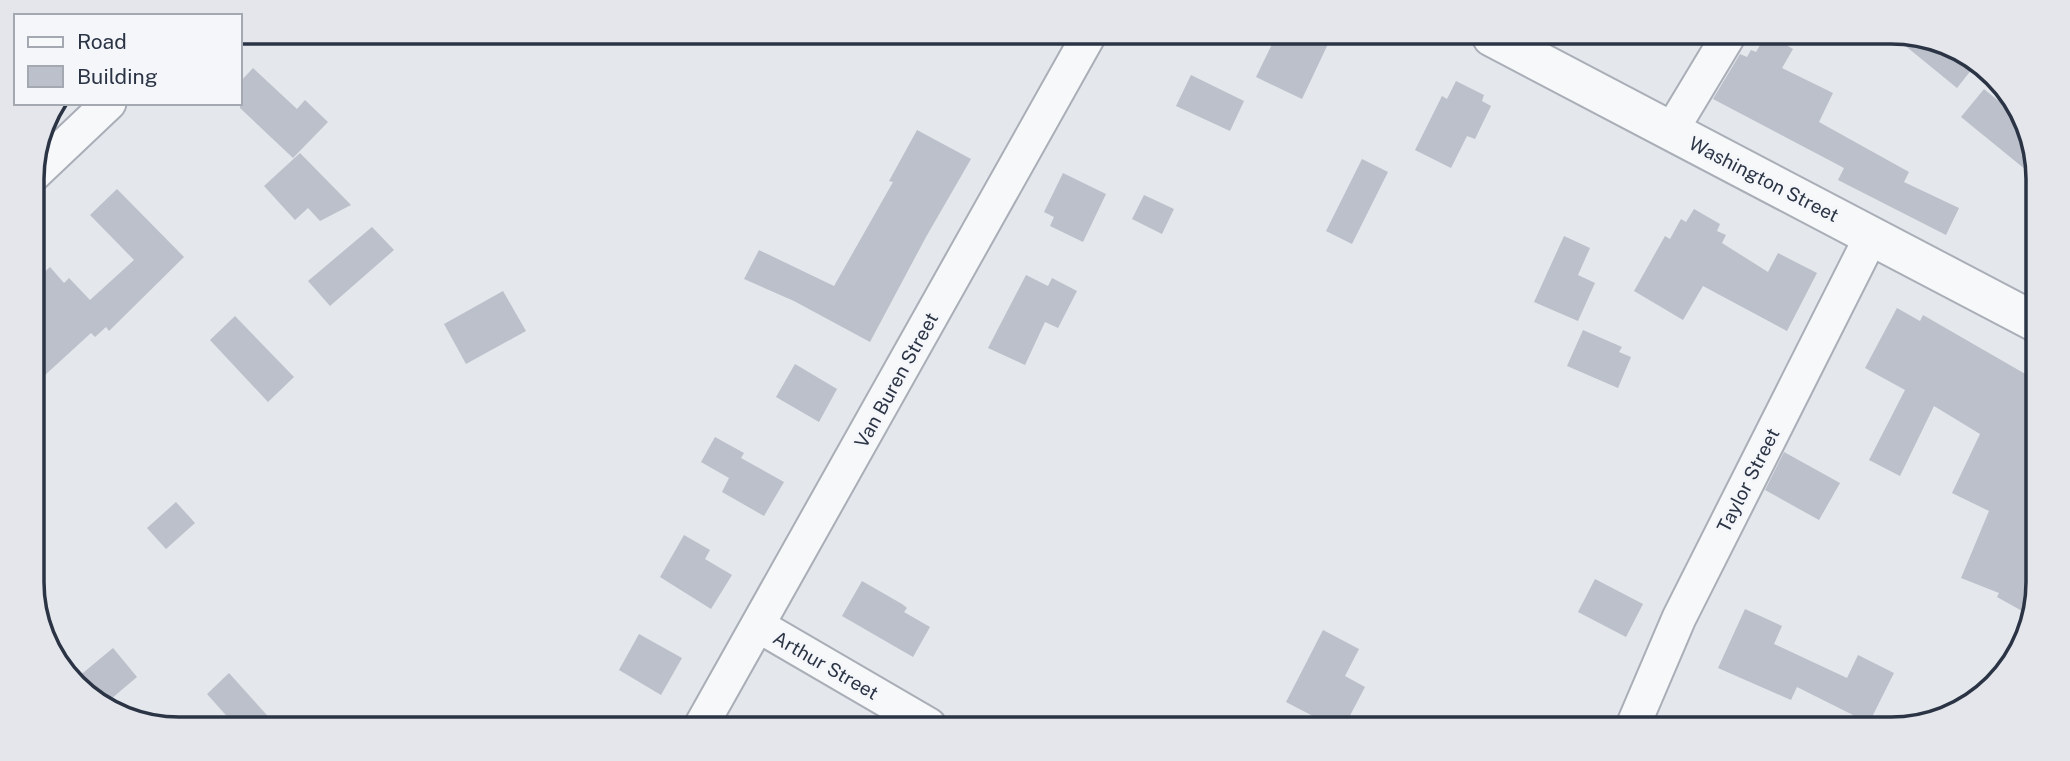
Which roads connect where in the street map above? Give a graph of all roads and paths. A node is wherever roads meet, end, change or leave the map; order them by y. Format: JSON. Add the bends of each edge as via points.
{"nodes":[{"id":1,"x":1085,"y":44,"type":"edge"},
{"id":2,"x":1505,"y":44,"type":"edge"},
{"id":3,"x":1723,"y":44,"type":"edge"},
{"id":4,"x":107,"y":105,"type":"edge"},
{"id":5,"x":1671,"y":131,"type":"junction"},
{"id":6,"x":45,"y":164,"type":"edge"},
{"id":7,"x":1872,"y":235,"type":"junction"},
{"id":8,"x":2026,"y":317,"type":"edge"},
{"id":9,"x":759,"y":626,"type":"junction"},
{"id":10,"x":706,"y":717,"type":"edge"},
{"id":11,"x":915,"y":717,"type":"edge"},
{"id":12,"x":1637,"y":717,"type":"edge"}],
"edges":[{"from":1,"to":9,"type":"street","name":"Van Buren Street"},
{"from":2,"to":5,"type":"street","name":"Washington Street"},
{"from":3,"to":5,"type":"street"},
{"from":4,"to":6,"type":"street"},
{"from":5,"to":7,"type":"street","name":"Washington Street"},
{"from":7,"to":8,"type":"street","name":"Washington Street"},
{"from":7,"to":12,"type":"street","name":"Taylor Street","via":[[1679,618]]},
{"from":9,"to":10,"type":"street","name":"Van Buren Street"},
{"from":9,"to":11,"type":"street","name":"Arthur Street"}]}
